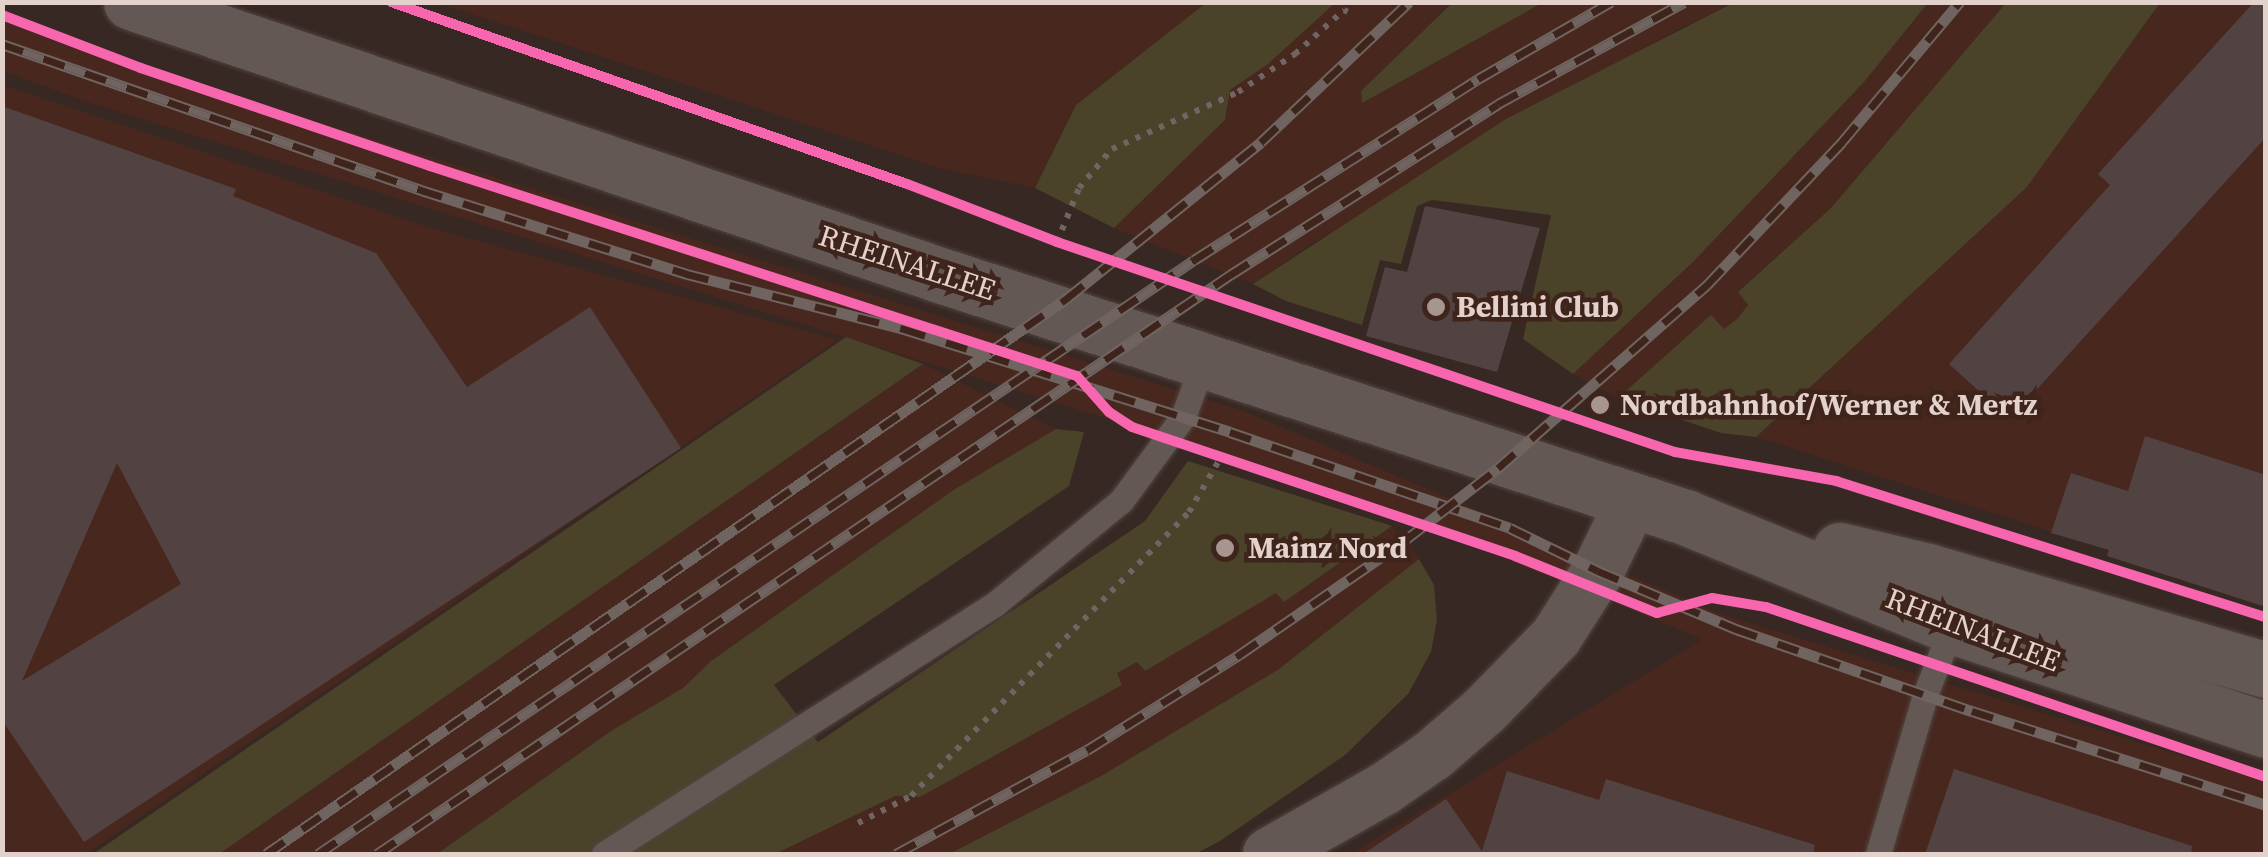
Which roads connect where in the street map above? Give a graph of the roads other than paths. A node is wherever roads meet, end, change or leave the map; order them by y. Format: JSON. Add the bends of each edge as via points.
{"nodes":[{"id":1,"x":131,"y":2,"type":"edge"},
{"id":2,"x":1204,"y":360,"type":"junction"},
{"id":3,"x":1633,"y":499,"type":"junction"},
{"id":4,"x":1685,"y":516,"type":"junction"},
{"id":5,"x":1952,"y":626,"type":"junction"},
{"id":6,"x":2266,"y":670,"type":"edge"},
{"id":7,"x":2266,"y":730,"type":"edge"},
{"id":8,"x":604,"y":854,"type":"edge"},
{"id":9,"x":1269,"y":854,"type":"edge"},
{"id":10,"x":1878,"y":854,"type":"edge"}],
"edges":[{"from":1,"to":2,"type":"main road","name":"RHEINALLEE"},
{"from":2,"to":3,"type":"main road","name":"RHEINALLEE"},
{"from":2,"to":8,"type":"lane","via":[[1183,417],[1121,500],[994,604]]},
{"from":3,"to":4,"type":"main road","name":"RHEINALLEE"},
{"from":3,"to":9,"type":"street","via":[[1556,637],[1484,710],[1384,789]]},
{"from":4,"to":5,"type":"main road","name":"RHEINALLEE"},
{"from":4,"to":6,"type":"main road","name":"RHEINALLEE","via":[[1928,571]]},
{"from":5,"to":7,"type":"main road","name":"RHEINALLEE"},
{"from":5,"to":10,"type":"lane"}]}
